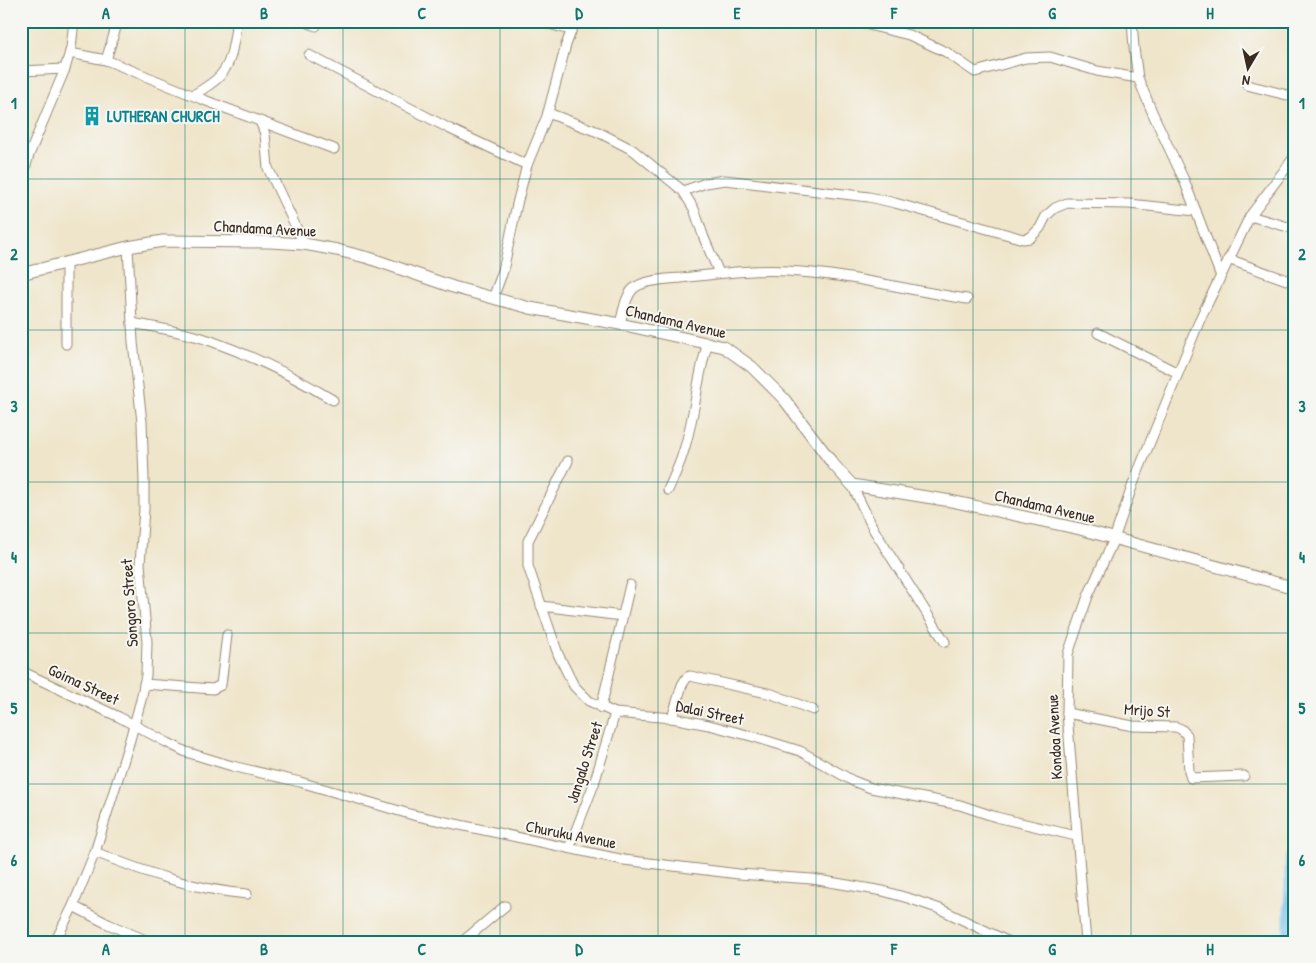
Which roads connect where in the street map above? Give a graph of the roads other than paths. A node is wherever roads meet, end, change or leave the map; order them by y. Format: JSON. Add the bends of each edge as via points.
{"nodes":[{"id":1,"x":74,"y":21,"type":"edge"},
{"id":2,"x":118,"y":21,"type":"edge"},
{"id":3,"x":237,"y":21,"type":"edge"},
{"id":4,"x":304,"y":21,"type":"edge"},
{"id":5,"x":539,"y":21,"type":"edge"},
{"id":6,"x":852,"y":21,"type":"edge"},
{"id":7,"x":1132,"y":21,"type":"edge"},
{"id":8,"x":572,"y":25,"type":"edge"},
{"id":9,"x":316,"y":26,"type":"dead end"},
{"id":10,"x":70,"y":53,"type":"junction"},
{"id":11,"x":309,"y":55,"type":"dead end"},
{"id":12,"x":106,"y":60,"type":"junction"},
{"id":13,"x":65,"y":68,"type":"junction"},
{"id":14,"x":21,"y":71,"type":"edge"},
{"id":15,"x":1138,"y":78,"type":"junction"},
{"id":16,"x":1247,"y":84,"type":"dead end"},
{"id":17,"x":193,"y":95,"type":"junction"},
{"id":18,"x":1295,"y":96,"type":"edge"},
{"id":19,"x":548,"y":113,"type":"junction"},
{"id":20,"x":260,"y":121,"type":"junction"},
{"id":21,"x":334,"y":148,"type":"dead end"},
{"id":22,"x":1295,"y":156,"type":"edge"},
{"id":23,"x":527,"y":166,"type":"junction"},
{"id":24,"x":21,"y":182,"type":"edge"},
{"id":25,"x":683,"y":190,"type":"junction"},
{"id":26,"x":1196,"y":211,"type":"junction"},
{"id":27,"x":1250,"y":216,"type":"junction"},
{"id":28,"x":1295,"y":229,"type":"edge"},
{"id":29,"x":304,"y":244,"type":"junction"},
{"id":30,"x":128,"y":246,"type":"junction"},
{"id":31,"x":1228,"y":259,"type":"junction"},
{"id":32,"x":66,"y":262,"type":"junction"},
{"id":33,"x":719,"y":273,"type":"junction"},
{"id":34,"x":21,"y":274,"type":"edge"},
{"id":35,"x":1220,"y":274,"type":"junction"},
{"id":36,"x":1295,"y":283,"type":"edge"},
{"id":37,"x":493,"y":298,"type":"junction"},
{"id":38,"x":966,"y":299,"type":"dead end"},
{"id":39,"x":132,"y":323,"type":"junction"},
{"id":40,"x":620,"y":324,"type":"junction"},
{"id":41,"x":1098,"y":333,"type":"dead end"},
{"id":42,"x":708,"y":342,"type":"junction"},
{"id":43,"x":66,"y":344,"type":"dead end"},
{"id":44,"x":1178,"y":373,"type":"junction"},
{"id":45,"x":333,"y":400,"type":"dead end"},
{"id":46,"x":568,"y":461,"type":"dead end"},
{"id":47,"x":852,"y":485,"type":"junction"},
{"id":48,"x":668,"y":490,"type":"dead end"},
{"id":49,"x":1114,"y":539,"type":"junction"},
{"id":50,"x":630,"y":585,"type":"dead end"},
{"id":51,"x":1295,"y":588,"type":"edge"},
{"id":52,"x":541,"y":606,"type":"junction"},
{"id":53,"x":622,"y":616,"type":"junction"},
{"id":54,"x":227,"y":635,"type":"dead end"},
{"id":55,"x":945,"y":642,"type":"dead end"},
{"id":56,"x":21,"y":671,"type":"edge"},
{"id":57,"x":144,"y":684,"type":"junction"},
{"id":58,"x":601,"y":708,"type":"junction"},
{"id":59,"x":813,"y":710,"type":"dead end"},
{"id":60,"x":615,"y":713,"type":"junction"},
{"id":61,"x":1067,"y":713,"type":"junction"},
{"id":62,"x":672,"y":718,"type":"junction"},
{"id":63,"x":133,"y":725,"type":"junction"},
{"id":64,"x":1244,"y":776,"type":"dead end"},
{"id":65,"x":1076,"y":836,"type":"junction"},
{"id":66,"x":569,"y":848,"type":"junction"},
{"id":67,"x":95,"y":852,"type":"junction"},
{"id":68,"x":247,"y":894,"type":"dead end"},
{"id":69,"x":73,"y":906,"type":"junction"},
{"id":70,"x":505,"y":906,"type":"dead end"},
{"id":71,"x":54,"y":942,"type":"edge"},
{"id":72,"x":150,"y":942,"type":"edge"},
{"id":73,"x":462,"y":942,"type":"edge"},
{"id":74,"x":1008,"y":942,"type":"edge"},
{"id":75,"x":1086,"y":942,"type":"edge"}],
"edges":[{"from":1,"to":10,"type":"street"},
{"from":2,"to":12,"type":"street"},
{"from":3,"to":17,"type":"street","via":[[227,67],[215,82]]},
{"from":4,"to":9,"type":"street"},
{"from":5,"to":8,"type":"street"},
{"from":6,"to":15,"type":"street","via":[[909,35],[946,52],[975,72],[1026,58],[1050,57],[1097,72]]},
{"from":7,"to":15,"type":"street"},
{"from":8,"to":19,"type":"street"},
{"from":10,"to":12,"type":"street"},
{"from":10,"to":13,"type":"street"},
{"from":11,"to":23,"type":"street"},
{"from":12,"to":17,"type":"street"},
{"from":13,"to":14,"type":"street"},
{"from":13,"to":24,"type":"street"},
{"from":15,"to":26,"type":"street"},
{"from":16,"to":18,"type":"street"},
{"from":17,"to":20,"type":"street"},
{"from":19,"to":23,"type":"street"},
{"from":19,"to":25,"type":"street","via":[[633,150]]},
{"from":20,"to":21,"type":"street"},
{"from":20,"to":29,"type":"street","via":[[265,134],[268,168]]},
{"from":22,"to":27,"type":"street","name":"Kondoa Avenue"},
{"from":23,"to":37,"type":"street","via":[[503,270]]},
{"from":25,"to":26,"type":"street","via":[[725,180],[869,197],[1023,239],[1030,238],[1055,208],[1067,203],[1129,204]]},
{"from":25,"to":33,"type":"street","via":[[694,209]]},
{"from":26,"to":35,"type":"street"},
{"from":27,"to":28,"type":"street"},
{"from":27,"to":31,"type":"street","name":"Kondoa Avenue"},
{"from":29,"to":30,"type":"street","name":"Chandama Avenue","via":[[163,241]]},
{"from":29,"to":37,"type":"street","name":"Chandama Avenue","via":[[369,258]]},
{"from":30,"to":32,"type":"street","name":"Chandama Avenue"},
{"from":30,"to":39,"type":"street","name":"Songoro Street"},
{"from":31,"to":35,"type":"street","name":"Kondoa Avenue"},
{"from":31,"to":36,"type":"street"},
{"from":32,"to":34,"type":"street","name":"Chandama Avenue"},
{"from":32,"to":43,"type":"street"},
{"from":33,"to":38,"type":"street","via":[[786,271],[875,282]]},
{"from":33,"to":40,"type":"street","via":[[667,279],[634,288]]},
{"from":35,"to":44,"type":"street","name":"Kondoa Avenue"},
{"from":37,"to":40,"type":"street","name":"Chandama Avenue"},
{"from":39,"to":45,"type":"street","via":[[210,340],[308,384]]},
{"from":39,"to":57,"type":"street","name":"Songoro Street","via":[[144,480],[140,564],[147,642]]},
{"from":40,"to":42,"type":"street","name":"Chandama Avenue"},
{"from":41,"to":44,"type":"street"},
{"from":42,"to":47,"type":"street","name":"Chandama Avenue","via":[[734,353],[767,382]]},
{"from":42,"to":48,"type":"street","via":[[685,448]]},
{"from":44,"to":49,"type":"street","name":"Kondoa Avenue"},
{"from":46,"to":52,"type":"street","name":"Dalai Street","via":[[528,540],[528,566]]},
{"from":47,"to":49,"type":"street","name":"Chandama Avenue","via":[[994,510]]},
{"from":47,"to":55,"type":"street","via":[[874,530]]},
{"from":49,"to":51,"type":"street","name":"Chandama Avenue"},
{"from":49,"to":61,"type":"street","name":"Kondoa Avenue","via":[[1088,596],[1068,654]]},
{"from":50,"to":53,"type":"street"},
{"from":52,"to":53,"type":"street"},
{"from":52,"to":58,"type":"street","name":"Dalai Street","via":[[558,654],[574,686]]},
{"from":53,"to":58,"type":"street"},
{"from":54,"to":57,"type":"street","via":[[221,684],[217,687]]},
{"from":56,"to":63,"type":"street","name":"Goima Street"},
{"from":57,"to":63,"type":"street","name":"Songoro Street"},
{"from":58,"to":60,"type":"street","name":"Dalai Street"},
{"from":59,"to":62,"type":"street","via":[[772,694],[690,676],[682,685]]},
{"from":60,"to":62,"type":"street","name":"Dalai Street"},
{"from":60,"to":66,"type":"street","name":"Jangalo Street","via":[[594,784]]},
{"from":61,"to":64,"type":"street","name":"Mrijo St","via":[[1133,726],[1176,727],[1187,735],[1191,778]]},
{"from":61,"to":65,"type":"street","name":"Kondoa Avenue"},
{"from":62,"to":65,"type":"street","name":"Dalai Street","via":[[800,751],[871,788],[960,806]]},
{"from":63,"to":66,"type":"street","name":"Churuku Avenue","via":[[186,752],[232,766],[413,815]]},
{"from":63,"to":67,"type":"street","name":"Songoro Street"},
{"from":65,"to":75,"type":"street","name":"Kondoa Avenue"},
{"from":66,"to":74,"type":"street","name":"Churuku Avenue","via":[[658,865],[812,879],[883,891],[940,909]]},
{"from":67,"to":68,"type":"street","via":[[159,876]]},
{"from":67,"to":69,"type":"street","name":"Songoro Street"},
{"from":69,"to":71,"type":"street","name":"Songoro Street"},
{"from":69,"to":72,"type":"street"},
{"from":70,"to":73,"type":"street"}]}
